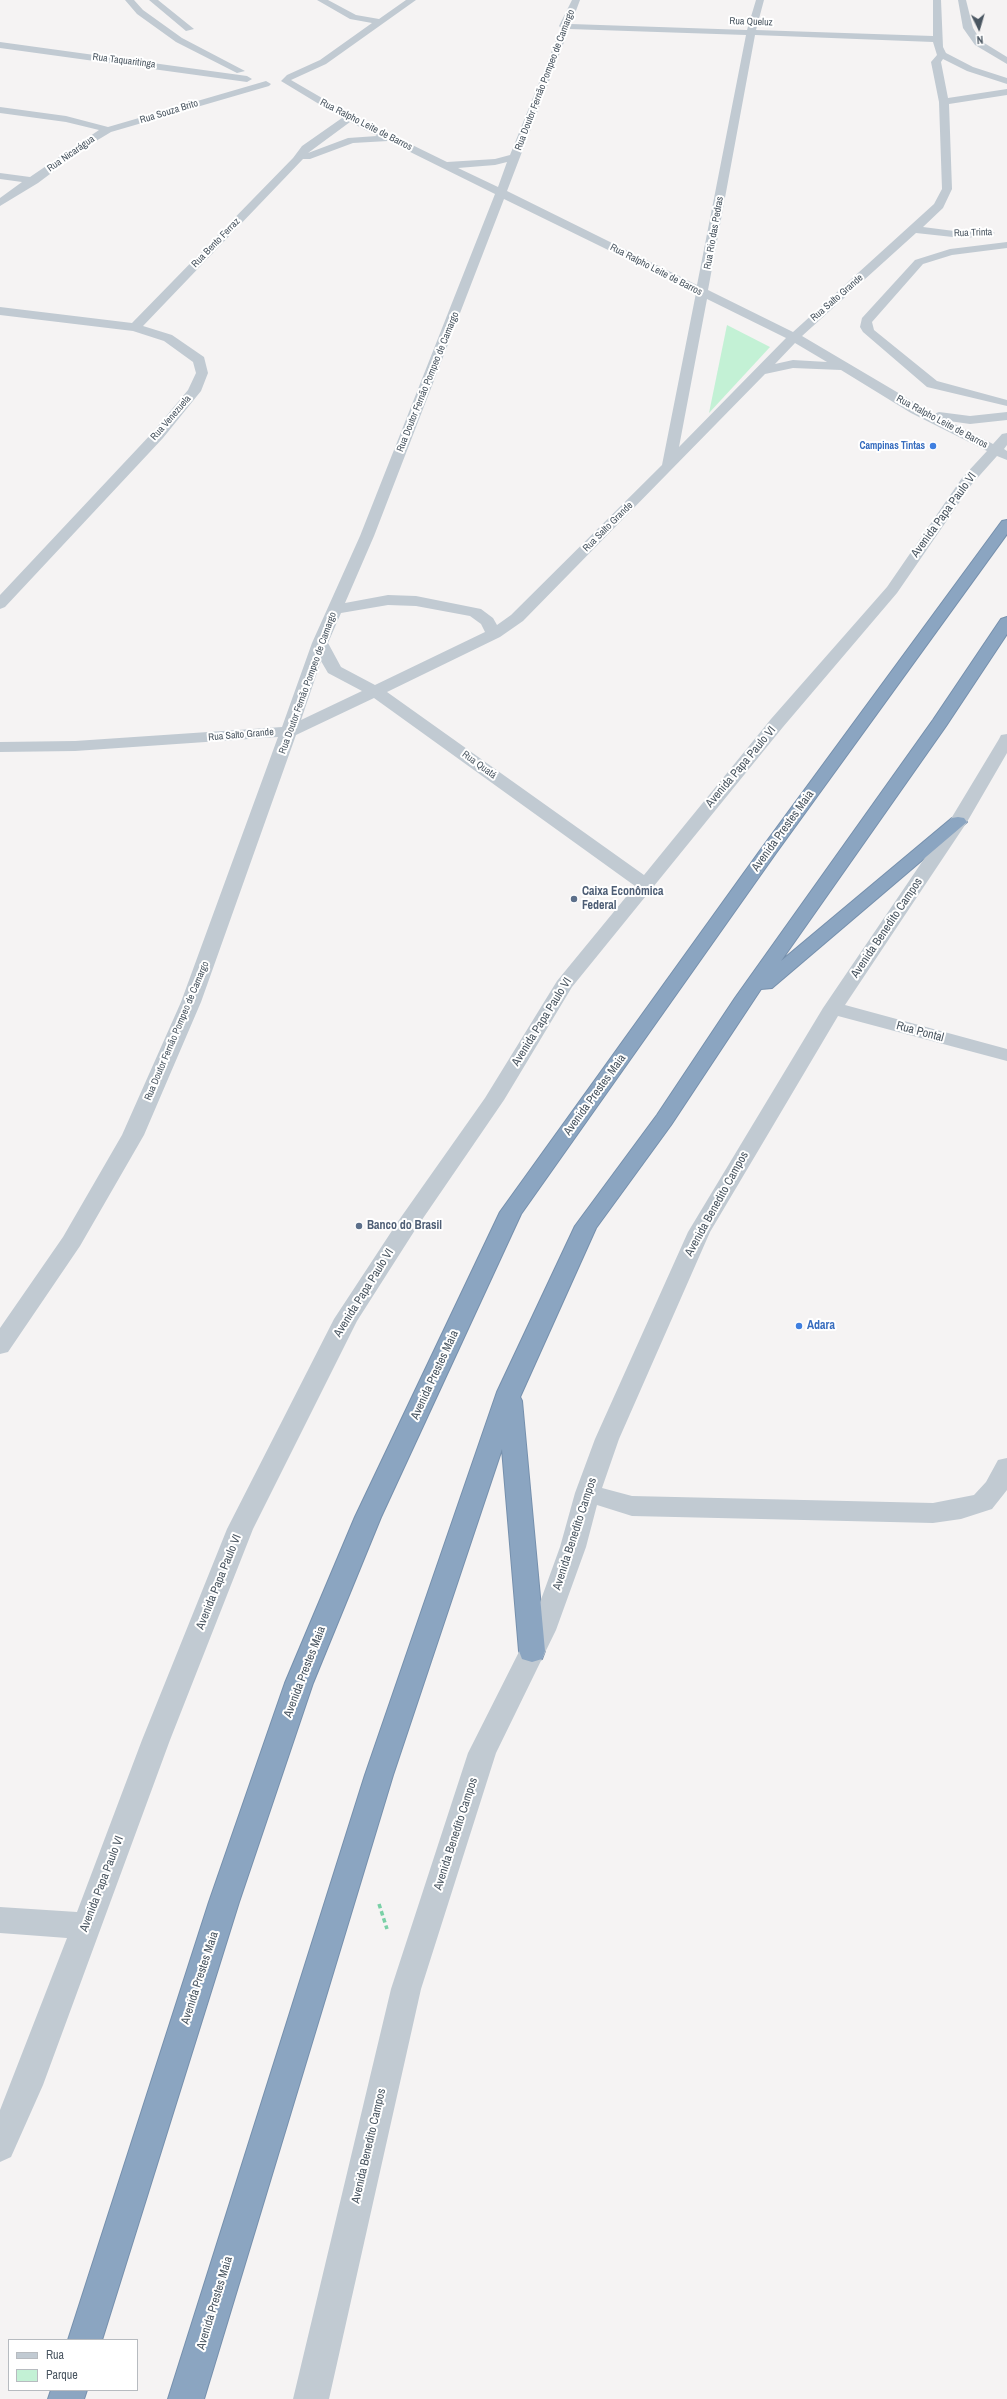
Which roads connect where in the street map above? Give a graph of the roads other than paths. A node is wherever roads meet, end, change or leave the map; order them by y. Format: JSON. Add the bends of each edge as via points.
{"nodes":[{"id":1,"x":129,"y":0,"type":"edge"},
{"id":2,"x":153,"y":0,"type":"edge"},
{"id":3,"x":321,"y":0,"type":"edge"},
{"id":4,"x":412,"y":0,"type":"edge"},
{"id":5,"x":576,"y":0,"type":"edge"},
{"id":6,"x":760,"y":0,"type":"edge"},
{"id":7,"x":937,"y":0,"type":"edge"},
{"id":8,"x":962,"y":0,"type":"edge"},
{"id":9,"x":380,"y":22,"type":"junction"},
{"id":10,"x":564,"y":26,"type":"junction"},
{"id":11,"x":751,"y":33,"type":"junction"},
{"id":12,"x":199,"y":35,"type":"dead end"},
{"id":13,"x":937,"y":39,"type":"junction"},
{"id":14,"x":0,"y":45,"type":"edge"},
{"id":15,"x":974,"y":52,"type":"dead end"},
{"id":16,"x":992,"y":52,"type":"junction"},
{"id":17,"x":963,"y":53,"type":"dead end"},
{"id":18,"x":942,"y":55,"type":"junction"},
{"id":19,"x":178,"y":60,"type":"dead end"},
{"id":20,"x":1007,"y":61,"type":"edge"},
{"id":21,"x":324,"y":62,"type":"junction"},
{"id":22,"x":153,"y":65,"type":"junction"},
{"id":23,"x":259,"y":73,"type":"dead end"},
{"id":24,"x":249,"y":79,"type":"junction"},
{"id":25,"x":288,"y":79,"type":"junction"},
{"id":26,"x":1007,"y":81,"type":"edge"},
{"id":27,"x":270,"y":84,"type":"junction"},
{"id":28,"x":301,"y":91,"type":"junction"},
{"id":29,"x":1007,"y":92,"type":"edge"},
{"id":30,"x":230,"y":93,"type":"junction"},
{"id":31,"x":944,"y":102,"type":"junction"},
{"id":32,"x":0,"y":110,"type":"edge"},
{"id":33,"x":348,"y":118,"type":"junction"},
{"id":34,"x":107,"y":130,"type":"junction"},
{"id":35,"x":389,"y":138,"type":"junction"},
{"id":36,"x":516,"y":157,"type":"junction"},
{"id":37,"x":297,"y":160,"type":"junction"},
{"id":38,"x":445,"y":165,"type":"junction"},
{"id":39,"x":0,"y":176,"type":"edge"},
{"id":40,"x":34,"y":181,"type":"junction"},
{"id":41,"x":502,"y":193,"type":"junction"},
{"id":42,"x":0,"y":203,"type":"edge"},
{"id":43,"x":927,"y":218,"type":"junction"},
{"id":44,"x":914,"y":229,"type":"junction"},
{"id":45,"x":962,"y":235,"type":"junction"},
{"id":46,"x":1007,"y":245,"type":"edge"},
{"id":47,"x":893,"y":249,"type":"junction"},
{"id":48,"x":702,"y":294,"type":"junction"},
{"id":49,"x":0,"y":311,"type":"edge"},
{"id":50,"x":818,"y":315,"type":"junction"},
{"id":51,"x":135,"y":327,"type":"junction"},
{"id":52,"x":818,"y":328,"type":"dead end"},
{"id":53,"x":794,"y":337,"type":"junction"},
{"id":54,"x":823,"y":342,"type":"dead end"},
{"id":55,"x":847,"y":369,"type":"junction"},
{"id":56,"x":761,"y":371,"type":"junction"},
{"id":57,"x":1004,"y":409,"type":"edge"},
{"id":58,"x":916,"y":410,"type":"junction"},
{"id":59,"x":1003,"y":448,"type":"edge"},
{"id":60,"x":669,"y":466,"type":"junction"},
{"id":61,"x":1007,"y":524,"type":"edge"},
{"id":62,"x":0,"y":604,"type":"edge"},
{"id":63,"x":334,"y":610,"type":"junction"},
{"id":64,"x":1007,"y":622,"type":"edge"},
{"id":65,"x":494,"y":634,"type":"junction"},
{"id":66,"x":320,"y":643,"type":"junction"},
{"id":67,"x":375,"y":690,"type":"junction"},
{"id":68,"x":290,"y":731,"type":"junction"},
{"id":69,"x":1007,"y":739,"type":"edge"},
{"id":70,"x":0,"y":747,"type":"edge"},
{"id":71,"x":958,"y":822,"type":"junction"},
{"id":72,"x":644,"y":884,"type":"junction"},
{"id":73,"x":742,"y":1002,"type":"junction"},
{"id":74,"x":832,"y":1008,"type":"junction"},
{"id":75,"x":1007,"y":1055,"type":"edge"},
{"id":76,"x":0,"y":1346,"type":"edge"},
{"id":77,"x":509,"y":1392,"type":"junction"},
{"id":78,"x":1007,"y":1468,"type":"edge"},
{"id":79,"x":588,"y":1493,"type":"junction"},
{"id":80,"x":532,"y":1651,"type":"junction"},
{"id":81,"x":0,"y":1920,"type":"edge"},
{"id":82,"x":86,"y":1926,"type":"junction"},
{"id":83,"x":0,"y":2146,"type":"edge"},
{"id":84,"x":85,"y":2339,"type":"edge"},
{"id":85,"x":186,"y":2399,"type":"edge"},
{"id":86,"x":311,"y":2399,"type":"edge"}],
"edges":[{"from":1,"to":24,"type":"street","via":[[193,52],[212,57],[250,75]]},
{"from":2,"to":12,"type":"street","via":[[181,24]]},
{"from":3,"to":9,"type":"street","via":[[353,17]]},
{"from":4,"to":9,"type":"street"},
{"from":5,"to":10,"type":"street","name":"Rua Doutor Fernão Pompeo de Camargo"},
{"from":6,"to":11,"type":"street","name":"Rua Rio das Pedras"},
{"from":7,"to":13,"type":"street","name":"Rua Salto Grande"},
{"from":8,"to":16,"type":"street","via":[[968,28],[978,43]]},
{"from":9,"to":21,"type":"street"},
{"from":10,"to":11,"type":"street","name":"Rua Queluz"},
{"from":10,"to":36,"type":"street","name":"Rua Doutor Fernão Pompeo de Camargo"},
{"from":11,"to":13,"type":"street","name":"Rua Queluz"},
{"from":11,"to":48,"type":"street","name":"Rua Rio das Pedras"},
{"from":13,"to":18,"type":"street","name":"Rua Salto Grande"},
{"from":14,"to":22,"type":"street","name":"Rua Taquaritinga"},
{"from":15,"to":16,"type":"street"},
{"from":16,"to":20,"type":"street"},
{"from":17,"to":18,"type":"street"},
{"from":18,"to":26,"type":"street","via":[[970,69]]},
{"from":18,"to":31,"type":"street","name":"Rua Salto Grande","via":[[936,62]]},
{"from":19,"to":22,"type":"street"},
{"from":21,"to":25,"type":"street"},
{"from":21,"to":25,"type":"street","name":"Rua Ralpho Leite de Barros","via":[[280,72]]},
{"from":22,"to":24,"type":"street","name":"Rua Taquaritinga"},
{"from":23,"to":24,"type":"street"},
{"from":24,"to":27,"type":"street","name":"Rua Taquaritinga"},
{"from":24,"to":30,"type":"street","name":"Rua Souza Brito"},
{"from":25,"to":27,"type":"street","name":"Rua Souza Brito"},
{"from":25,"to":28,"type":"street","name":"Rua Ralpho Leite de Barros"},
{"from":27,"to":28,"type":"street","name":"Rua Ralpho Leite de Barros"},
{"from":27,"to":30,"type":"street","name":"Rua Souza Brito"},
{"from":28,"to":33,"type":"street","name":"Rua Ralpho Leite de Barros"},
{"from":29,"to":31,"type":"street"},
{"from":30,"to":34,"type":"street","name":"Rua Souza Brito"},
{"from":31,"to":43,"type":"street","name":"Rua Salto Grande","via":[[947,189],[939,206]]},
{"from":32,"to":34,"type":"street","name":"Rua Nicarágua","via":[[66,119]]},
{"from":33,"to":35,"type":"street","name":"Rua Ralpho Leite de Barros"},
{"from":33,"to":37,"type":"street","name":"Rua Bento Ferraz","via":[[316,139]]},
{"from":34,"to":40,"type":"street","name":"Rua Nicarágua","via":[[82,145]]},
{"from":35,"to":37,"type":"street","name":"Rua Bento Ferraz","via":[[352,140]]},
{"from":35,"to":38,"type":"street","name":"Rua Ralpho Leite de Barros"},
{"from":36,"to":38,"type":"street","via":[[495,162]]},
{"from":36,"to":41,"type":"street","name":"Rua Doutor Fernão Pompeo de Camargo"},
{"from":37,"to":51,"type":"street","name":"Rua Bento Ferraz"},
{"from":38,"to":41,"type":"street","name":"Rua Ralpho Leite de Barros"},
{"from":39,"to":40,"type":"street"},
{"from":40,"to":42,"type":"street","name":"Rua Nicarágua"},
{"from":41,"to":48,"type":"street","name":"Rua Ralpho Leite de Barros"},
{"from":41,"to":63,"type":"street","name":"Rua Doutor Fernão Pompeo de Camargo","via":[[367,536]]},
{"from":43,"to":44,"type":"street","name":"Rua Salto Grande"},
{"from":43,"to":45,"type":"street","name":"Rua Trinta","via":[[968,227],[999,230]]},
{"from":44,"to":45,"type":"street","name":"Rua Trinta"},
{"from":44,"to":47,"type":"street","name":"Rua Salto Grande"},
{"from":45,"to":47,"type":"street"},
{"from":46,"to":57,"type":"street","via":[[950,252],[931,256],[919,262],[866,321],[868,332],[932,384]]},
{"from":47,"to":50,"type":"street","name":"Rua Salto Grande"},
{"from":48,"to":53,"type":"street","name":"Rua Ralpho Leite de Barros"},
{"from":48,"to":60,"type":"street","name":"Rua Rio das Pedras"},
{"from":49,"to":51,"type":"street","name":"Rua Venezuela"},
{"from":50,"to":52,"type":"street"},
{"from":50,"to":53,"type":"street","name":"Rua Salto Grande"},
{"from":51,"to":62,"type":"street","name":"Rua Venezuela","via":[[168,338],[199,360],[202,373],[194,391],[158,435]]},
{"from":53,"to":55,"type":"street","name":"Rua Ralpho Leite de Barros"},
{"from":53,"to":56,"type":"street","name":"Rua Salto Grande"},
{"from":54,"to":55,"type":"street"},
{"from":55,"to":56,"type":"street","via":[[805,364]]},
{"from":55,"to":58,"type":"street","name":"Rua Ralpho Leite de Barros"},
{"from":56,"to":60,"type":"street","name":"Rua Salto Grande"},
{"from":57,"to":58,"type":"street","via":[[951,418]]},
{"from":58,"to":59,"type":"street","name":"Rua Ralpho Leite de Barros"},
{"from":59,"to":72,"type":"street","name":"Avenida Papa Paulo VI","via":[[967,480],[892,590],[777,723]]},
{"from":60,"to":65,"type":"street","name":"Rua Salto Grande","via":[[517,618]]},
{"from":61,"to":84,"type":"highway","name":"Avenida Prestes Maia","via":[[770,849],[511,1212],[368,1517],[299,1683],[224,1902]]},
{"from":63,"to":65,"type":"street","via":[[388,600],[416,601],[475,612],[487,621]]},
{"from":63,"to":66,"type":"street","name":"Rua Doutor Fernão Pompeo de Camargo"},
{"from":64,"to":73,"type":"highway","name":"Avenida Prestes Maia","via":[[940,722]]},
{"from":65,"to":67,"type":"street","name":"Rua Salto Grande"},
{"from":66,"to":67,"type":"street","name":"Rua Quatá","via":[[334,670]]},
{"from":66,"to":68,"type":"street","name":"Rua Doutor Fernão Pompeo de Camargo"},
{"from":67,"to":68,"type":"street","name":"Rua Salto Grande"},
{"from":67,"to":72,"type":"street","name":"Rua Quatá"},
{"from":68,"to":70,"type":"street","name":"Rua Salto Grande","via":[[74,746]]},
{"from":68,"to":76,"type":"street","name":"Rua Doutor Fernão Pompeo de Camargo","via":[[191,1002],[133,1135],[72,1240]]},
{"from":69,"to":71,"type":"street","name":"Avenida Benedito Campos"},
{"from":71,"to":73,"type":"highway"},
{"from":71,"to":74,"type":"street","name":"Avenida Benedito Campos"},
{"from":72,"to":82,"type":"street","name":"Avenida Papa Paulo VI","via":[[564,985],[494,1100],[407,1225],[346,1319],[240,1529]]},
{"from":73,"to":77,"type":"highway","name":"Avenida Prestes Maia","via":[[664,1120],[586,1226]]},
{"from":74,"to":75,"type":"street","name":"Rua Pontal"},
{"from":74,"to":79,"type":"street","name":"Avenida Benedito Campos","via":[[699,1232],[606,1440]]},
{"from":77,"to":80,"type":"highway"},
{"from":77,"to":85,"type":"highway","name":"Avenida Prestes Maia","via":[[379,1776]]},
{"from":78,"to":79,"type":"street","via":[[995,1489],[983,1502],[961,1509],[933,1513],[632,1506]]},
{"from":79,"to":80,"type":"street","name":"Avenida Benedito Campos","via":[[573,1547],[543,1630]]},
{"from":80,"to":86,"type":"street","name":"Avenida Benedito Campos","via":[[482,1753],[406,1989]]},
{"from":81,"to":82,"type":"street"},
{"from":82,"to":83,"type":"street","name":"Avenida Papa Paulo VI","via":[[27,2085]]}]}
